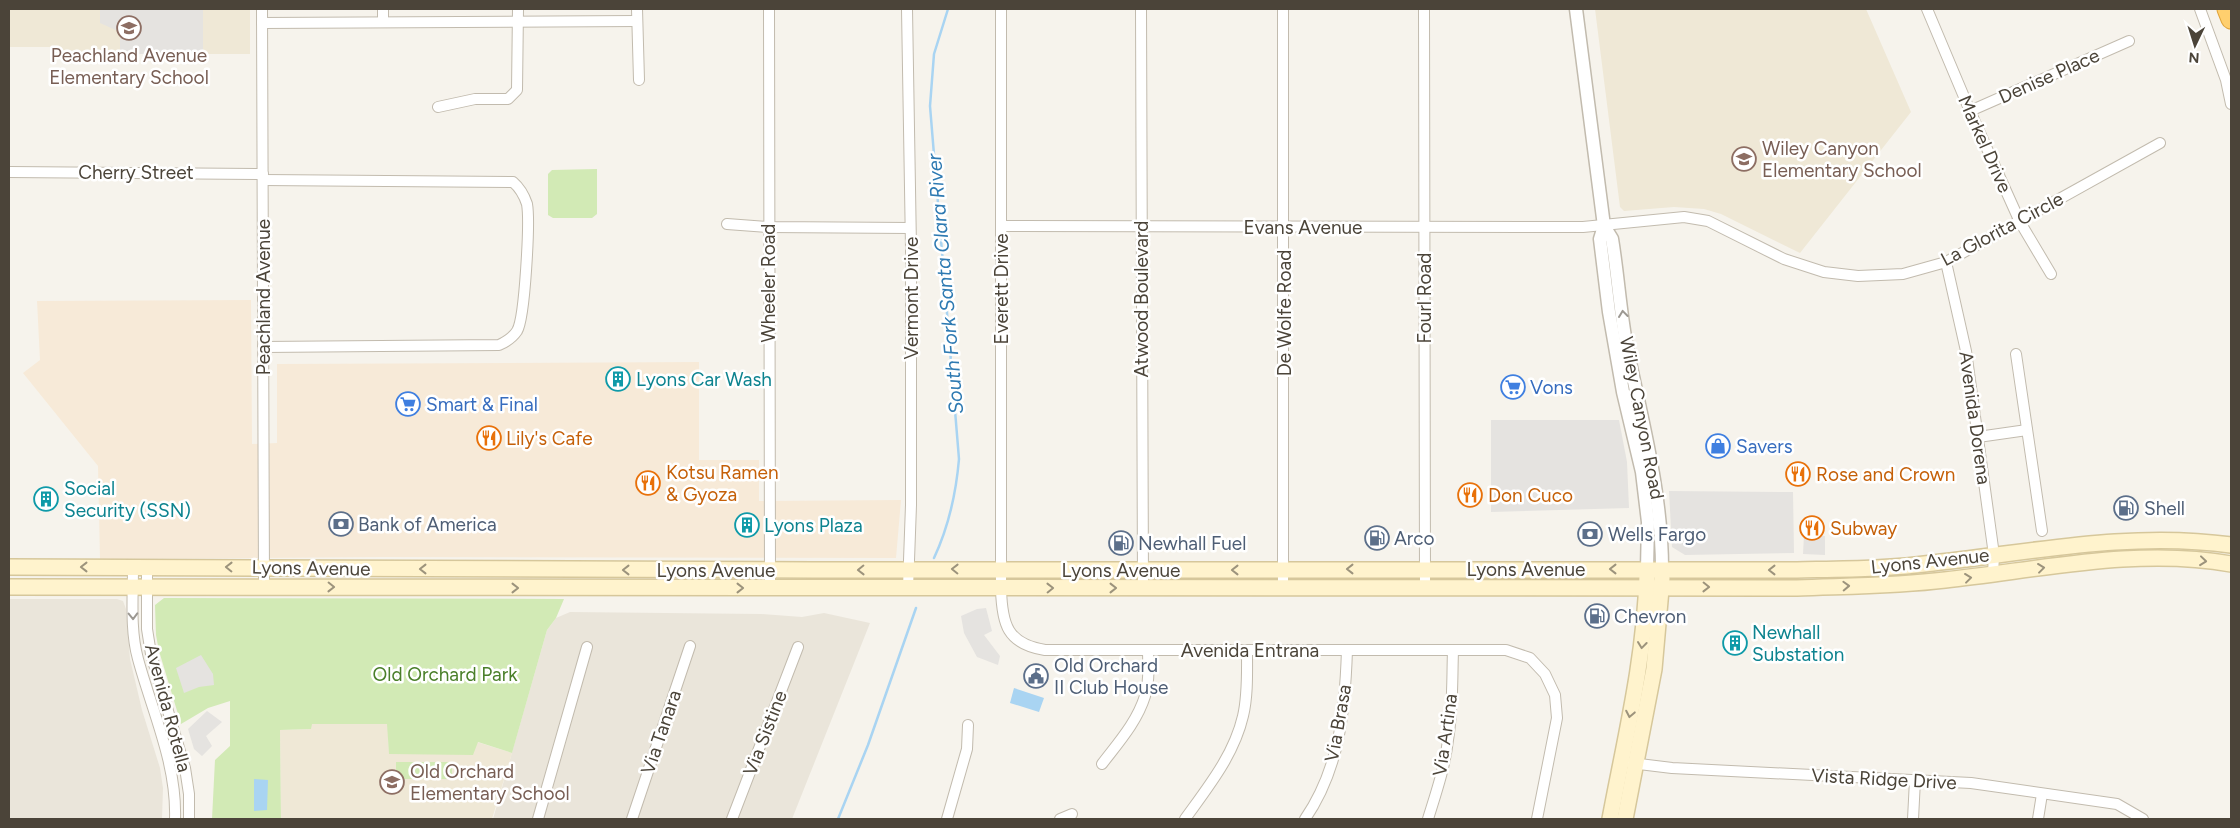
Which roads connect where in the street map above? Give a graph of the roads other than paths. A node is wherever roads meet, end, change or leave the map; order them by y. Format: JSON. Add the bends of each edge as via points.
{"nodes":[{"id":1,"x":262,"y":9,"type":"edge"},
{"id":2,"x":383,"y":9,"type":"edge"},
{"id":3,"x":518,"y":9,"type":"edge"},
{"id":4,"x":637,"y":9,"type":"edge"},
{"id":5,"x":769,"y":9,"type":"edge"},
{"id":6,"x":907,"y":9,"type":"edge"},
{"id":7,"x":1001,"y":9,"type":"edge"},
{"id":8,"x":1141,"y":9,"type":"edge"},
{"id":9,"x":1283,"y":9,"type":"edge"},
{"id":10,"x":1424,"y":9,"type":"edge"},
{"id":11,"x":1576,"y":9,"type":"edge"},
{"id":12,"x":1929,"y":9,"type":"edge"},
{"id":13,"x":2200,"y":9,"type":"edge"},
{"id":14,"x":2227,"y":9,"type":"edge"},
{"id":15,"x":2231,"y":19,"type":"edge"},
{"id":16,"x":637,"y":21,"type":"junction"},
{"id":17,"x":383,"y":22,"type":"junction"},
{"id":18,"x":518,"y":22,"type":"junction"},
{"id":19,"x":262,"y":23,"type":"junction"},
{"id":20,"x":2129,"y":41,"type":"dead end"},
{"id":21,"x":639,"y":80,"type":"dead end"},
{"id":22,"x":2231,"y":104,"type":"edge"},
{"id":23,"x":438,"y":107,"type":"dead end"},
{"id":24,"x":1970,"y":111,"type":"junction"},
{"id":25,"x":2160,"y":143,"type":"dead end"},
{"id":26,"x":9,"y":172,"type":"edge"},
{"id":27,"x":263,"y":177,"type":"junction"},
{"id":28,"x":2020,"y":222,"type":"junction"},
{"id":29,"x":727,"y":224,"type":"dead end"},
{"id":30,"x":1002,"y":226,"type":"junction"},
{"id":31,"x":1604,"y":226,"type":"junction"},
{"id":32,"x":768,"y":227,"type":"junction"},
{"id":33,"x":1141,"y":227,"type":"junction"},
{"id":34,"x":1284,"y":227,"type":"junction"},
{"id":35,"x":1424,"y":227,"type":"junction"},
{"id":36,"x":910,"y":228,"type":"junction"},
{"id":37,"x":1946,"y":262,"type":"junction"},
{"id":38,"x":1616,"y":266,"type":"junction"},
{"id":39,"x":1603,"y":268,"type":"junction"},
{"id":40,"x":2051,"y":274,"type":"dead end"},
{"id":41,"x":1620,"y":293,"type":"junction"},
{"id":42,"x":1606,"y":295,"type":"junction"},
{"id":43,"x":264,"y":347,"type":"junction"},
{"id":44,"x":2016,"y":354,"type":"dead end"},
{"id":45,"x":1631,"y":363,"type":"junction"},
{"id":46,"x":1618,"y":367,"type":"junction"},
{"id":47,"x":2027,"y":430,"type":"junction"},
{"id":48,"x":1978,"y":437,"type":"junction"},
{"id":49,"x":2042,"y":531,"type":"dead end"},
{"id":50,"x":2179,"y":541,"type":"junction"},
{"id":51,"x":2230,"y":545,"type":"edge"},
{"id":52,"x":1994,"y":554,"type":"junction"},
{"id":53,"x":2177,"y":559,"type":"junction"},
{"id":54,"x":2098,"y":561,"type":"junction"},
{"id":55,"x":2231,"y":563,"type":"edge"},
{"id":56,"x":9,"y":567,"type":"edge"},
{"id":57,"x":140,"y":567,"type":"junction"},
{"id":58,"x":264,"y":568,"type":"junction"},
{"id":59,"x":909,"y":569,"type":"junction"},
{"id":60,"x":1283,"y":569,"type":"junction"},
{"id":61,"x":1425,"y":569,"type":"junction"},
{"id":62,"x":1514,"y":569,"type":"junction"},
{"id":63,"x":1654,"y":569,"type":"junction"},
{"id":64,"x":769,"y":570,"type":"junction"},
{"id":65,"x":1001,"y":570,"type":"junction"},
{"id":66,"x":1142,"y":570,"type":"junction"},
{"id":67,"x":1993,"y":574,"type":"junction"},
{"id":68,"x":140,"y":586,"type":"junction"},
{"id":69,"x":264,"y":586,"type":"junction"},
{"id":70,"x":9,"y":587,"type":"edge"},
{"id":71,"x":1654,"y":587,"type":"junction"},
{"id":72,"x":770,"y":588,"type":"junction"},
{"id":73,"x":908,"y":588,"type":"junction"},
{"id":74,"x":1143,"y":588,"type":"junction"},
{"id":75,"x":1283,"y":588,"type":"junction"},
{"id":76,"x":1425,"y":588,"type":"junction"},
{"id":77,"x":1448,"y":588,"type":"junction"},
{"id":78,"x":1001,"y":589,"type":"junction"},
{"id":79,"x":690,"y":646,"type":"dead end"},
{"id":80,"x":587,"y":647,"type":"dead end"},
{"id":81,"x":798,"y":647,"type":"dead end"},
{"id":82,"x":1148,"y":650,"type":"junction"},
{"id":83,"x":1347,"y":650,"type":"junction"},
{"id":84,"x":1453,"y":650,"type":"junction"},
{"id":85,"x":1247,"y":651,"type":"junction"},
{"id":86,"x":968,"y":725,"type":"dead end"},
{"id":87,"x":1620,"y":762,"type":"junction"},
{"id":88,"x":1102,"y":764,"type":"dead end"},
{"id":89,"x":1636,"y":764,"type":"junction"},
{"id":90,"x":1915,"y":780,"type":"junction"},
{"id":91,"x":2042,"y":794,"type":"junction"},
{"id":92,"x":1072,"y":814,"type":"dead end"},
{"id":93,"x":175,"y":819,"type":"edge"},
{"id":94,"x":190,"y":819,"type":"edge"},
{"id":95,"x":538,"y":819,"type":"edge"},
{"id":96,"x":632,"y":819,"type":"edge"},
{"id":97,"x":732,"y":819,"type":"edge"},
{"id":98,"x":947,"y":819,"type":"edge"},
{"id":99,"x":1060,"y":819,"type":"edge"},
{"id":100,"x":1186,"y":819,"type":"edge"},
{"id":101,"x":1305,"y":819,"type":"edge"},
{"id":102,"x":1428,"y":819,"type":"edge"},
{"id":103,"x":1537,"y":819,"type":"edge"},
{"id":104,"x":1610,"y":819,"type":"edge"},
{"id":105,"x":1625,"y":819,"type":"edge"},
{"id":106,"x":1913,"y":819,"type":"edge"},
{"id":107,"x":2038,"y":819,"type":"edge"},
{"id":108,"x":2143,"y":819,"type":"edge"}],
"edges":[{"from":1,"to":19,"type":"street","name":"Peachland Avenue"},
{"from":2,"to":17,"type":"street"},
{"from":3,"to":18,"type":"street"},
{"from":4,"to":16,"type":"street"},
{"from":5,"to":32,"type":"street","name":"Wheeler Road"},
{"from":6,"to":36,"type":"street","name":"Vermont Drive"},
{"from":7,"to":30,"type":"street","name":"Everett Drive"},
{"from":8,"to":33,"type":"street","name":"Atwood Boulevard"},
{"from":9,"to":34,"type":"street","name":"De Wolfe Road"},
{"from":10,"to":35,"type":"street","name":"Fourl Road"},
{"from":11,"to":31,"type":"street","name":"Wiley Canyon Road"},
{"from":12,"to":24,"type":"street","name":"Markel Drive"},
{"from":13,"to":22,"type":"street","via":[[2226,80]]},
{"from":14,"to":15,"type":"highway"},
{"from":16,"to":18,"type":"street"},
{"from":16,"to":21,"type":"street"},
{"from":17,"to":18,"type":"street"},
{"from":17,"to":19,"type":"street"},
{"from":18,"to":23,"type":"street","via":[[517,90],[508,99],[474,99]]},
{"from":19,"to":27,"type":"street","name":"Peachland Avenue"},
{"from":20,"to":24,"type":"street","name":"Denise Place"},
{"from":24,"to":28,"type":"street","name":"Markel Drive"},
{"from":25,"to":28,"type":"street","name":"La Glorita Circle"},
{"from":26,"to":27,"type":"street","name":"Cherry Street"},
{"from":27,"to":43,"type":"street","name":"Peachland Avenue"},
{"from":27,"to":43,"type":"street","name":"Cherry Street","via":[[513,182],[521,190],[527,205],[527,259],[518,329],[508,341],[500,345]]},
{"from":28,"to":37,"type":"street","name":"La Glorita Circle"},
{"from":28,"to":40,"type":"street","name":"Markel Drive"},
{"from":29,"to":32,"type":"street"},
{"from":30,"to":33,"type":"street","name":"Evans Avenue"},
{"from":30,"to":65,"type":"street","name":"Everett Drive"},
{"from":31,"to":35,"type":"street","name":"Evans Avenue"},
{"from":31,"to":37,"type":"street","name":"La Glorita Circle","via":[[1684,217],[1708,222],[1784,259],[1824,272],[1858,276],[1903,274]]},
{"from":31,"to":38,"type":"street","name":"Wiley Canyon Road","via":[[1612,239]]},
{"from":31,"to":39,"type":"street","name":"Wiley Canyon Road","via":[[1600,239]]},
{"from":32,"to":36,"type":"street"},
{"from":32,"to":64,"type":"street","name":"Wheeler Road"},
{"from":33,"to":34,"type":"street","name":"Evans Avenue"},
{"from":33,"to":66,"type":"street","name":"Atwood Boulevard"},
{"from":34,"to":35,"type":"street","name":"Evans Avenue"},
{"from":34,"to":60,"type":"street","name":"De Wolfe Road"},
{"from":35,"to":61,"type":"street","name":"Fourl Road"},
{"from":36,"to":59,"type":"street","name":"Vermont Drive"},
{"from":37,"to":48,"type":"street","name":"Avenida Dorena","via":[[1966,351]]},
{"from":38,"to":39,"type":"street"},
{"from":38,"to":41,"type":"street","name":"Wiley Canyon Road"},
{"from":39,"to":42,"type":"street","name":"Wiley Canyon Road"},
{"from":41,"to":42,"type":"street"},
{"from":45,"to":41,"type":"street","name":"Wiley Canyon Road","one_way":true},
{"from":42,"to":46,"type":"street","name":"Wiley Canyon Road"},
{"from":43,"to":58,"type":"street","name":"Peachland Avenue"},
{"from":44,"to":47,"type":"street"},
{"from":45,"to":46,"type":"street"},
{"from":45,"to":63,"type":"street","name":"Wiley Canyon Road","via":[[1661,523]]},
{"from":46,"to":63,"type":"street","name":"Wiley Canyon Road","via":[[1642,472]]},
{"from":47,"to":48,"type":"street"},
{"from":47,"to":49,"type":"street"},
{"from":48,"to":52,"type":"street","name":"Avenida Dorena"},
{"from":50,"to":51,"type":"main road","name":"Lyons Avenue"},
{"from":50,"to":52,"type":"main road","name":"Lyons Avenue","via":[[2104,542]]},
{"from":50,"to":54,"type":"main road","via":[[2160,549],[2106,553]]},
{"from":51,"to":53,"type":"main road","via":[[2215,549],[2185,549]]},
{"from":52,"to":63,"type":"main road","name":"Lyons Avenue","one_way":true,"via":[[1932,564],[1844,569]]},
{"from":52,"to":67,"type":"street","name":"Avenida Dorena"},
{"from":53,"to":54,"type":"main road","name":"Lyons Avenue"},
{"from":53,"to":55,"type":"main road","name":"Lyons Avenue","one_way":true},
{"from":67,"to":54,"type":"main road","name":"Lyons Avenue","one_way":true},
{"from":57,"to":56,"type":"main road","name":"Lyons Avenue","one_way":true},
{"from":58,"to":57,"type":"main road","name":"Lyons Avenue","one_way":true},
{"from":57,"to":68,"type":"street","name":"Avenida Rotella"},
{"from":64,"to":58,"type":"main road","name":"Lyons Avenue","one_way":true},
{"from":58,"to":69,"type":"street","name":"Peachland Avenue"},
{"from":59,"to":64,"type":"main road","name":"Lyons Avenue","one_way":true},
{"from":65,"to":59,"type":"main road","name":"Lyons Avenue","one_way":true},
{"from":59,"to":73,"type":"street","name":"Vermont Drive"},
{"from":61,"to":60,"type":"main road","name":"Lyons Avenue","one_way":true},
{"from":60,"to":66,"type":"main road","name":"Lyons Avenue","one_way":true},
{"from":60,"to":75,"type":"street","name":"De Wolfe Road"},
{"from":61,"to":62,"type":"main road","name":"Lyons Avenue"},
{"from":61,"to":76,"type":"street","name":"Fourl Road"},
{"from":63,"to":62,"type":"main road","name":"Lyons Avenue","one_way":true},
{"from":62,"to":77,"type":"main road","via":[[1505,579],[1473,580]]},
{"from":63,"to":71,"type":"main road","name":"Wiley Canyon Road"},
{"from":64,"to":72,"type":"street","name":"Wheeler Road"},
{"from":65,"to":66,"type":"main road","name":"Lyons Avenue"},
{"from":65,"to":78,"type":"street","name":"Avenida Entrana"},
{"from":66,"to":74,"type":"street","name":"Atwood Boulevard"},
{"from":71,"to":67,"type":"main road","name":"Lyons Avenue","one_way":true,"via":[[1797,588],[1943,581]]},
{"from":68,"to":69,"type":"main road","name":"Lyons Avenue"},
{"from":68,"to":70,"type":"main road","name":"Lyons Avenue"},
{"from":68,"to":93,"type":"street","name":"Avenida Rotella","one_way":true,"via":[[133,629],[138,658],[172,777]]},
{"from":68,"to":94,"type":"street","name":"Avenida Rotella","via":[[150,654],[185,768]]},
{"from":69,"to":72,"type":"main road","name":"Lyons Avenue","one_way":true},
{"from":71,"to":77,"type":"main road","name":"Lyons Avenue"},
{"from":71,"to":87,"type":"main road","name":"Wiley Canyon Road","one_way":true},
{"from":71,"to":89,"type":"main road","name":"Wiley Canyon Road","via":[[1655,664]]},
{"from":72,"to":73,"type":"main road","name":"Lyons Avenue"},
{"from":73,"to":78,"type":"main road","name":"Lyons Avenue"},
{"from":74,"to":75,"type":"main road","name":"Lyons Avenue"},
{"from":78,"to":74,"type":"main road","name":"Lyons Avenue","one_way":true},
{"from":75,"to":76,"type":"main road","name":"Lyons Avenue"},
{"from":76,"to":77,"type":"main road","name":"Lyons Avenue"},
{"from":78,"to":82,"type":"street","name":"Avenida Entrana","via":[[1004,621],[1014,638],[1027,646],[1045,650]]},
{"from":79,"to":96,"type":"street","name":"Via Tanara"},
{"from":80,"to":95,"type":"street"},
{"from":81,"to":97,"type":"street","name":"Via Sistine"},
{"from":82,"to":85,"type":"street","name":"Avenida Entrana"},
{"from":82,"to":88,"type":"street","via":[[1146,695],[1132,724]]},
{"from":83,"to":84,"type":"street","name":"Avenida Entrana"},
{"from":83,"to":85,"type":"street","name":"Avenida Entrana"},
{"from":83,"to":101,"type":"street","name":"Via Brasa","via":[[1346,693],[1338,744],[1315,805]]},
{"from":84,"to":102,"type":"street","name":"Via Artina","via":[[1448,740]]},
{"from":84,"to":103,"type":"street","name":"Avenida Entrana","via":[[1506,650],[1530,658],[1545,674],[1552,688],[1557,718]]},
{"from":85,"to":100,"type":"street","via":[[1244,715],[1235,741],[1218,774]]},
{"from":86,"to":98,"type":"street","via":[[967,749]]},
{"from":87,"to":89,"type":"street","name":"Vista Ridge Drive"},
{"from":87,"to":104,"type":"main road","name":"Wiley Canyon Road"},
{"from":89,"to":90,"type":"street","name":"Vista Ridge Drive"},
{"from":89,"to":105,"type":"main road","name":"Wiley Canyon Road"},
{"from":90,"to":91,"type":"street","name":"Vista Ridge Drive","via":[[1971,783]]},
{"from":90,"to":106,"type":"street"},
{"from":91,"to":107,"type":"street"},
{"from":91,"to":108,"type":"street","name":"Vista Ridge Drive","via":[[2117,804]]},
{"from":92,"to":99,"type":"street"}]}
